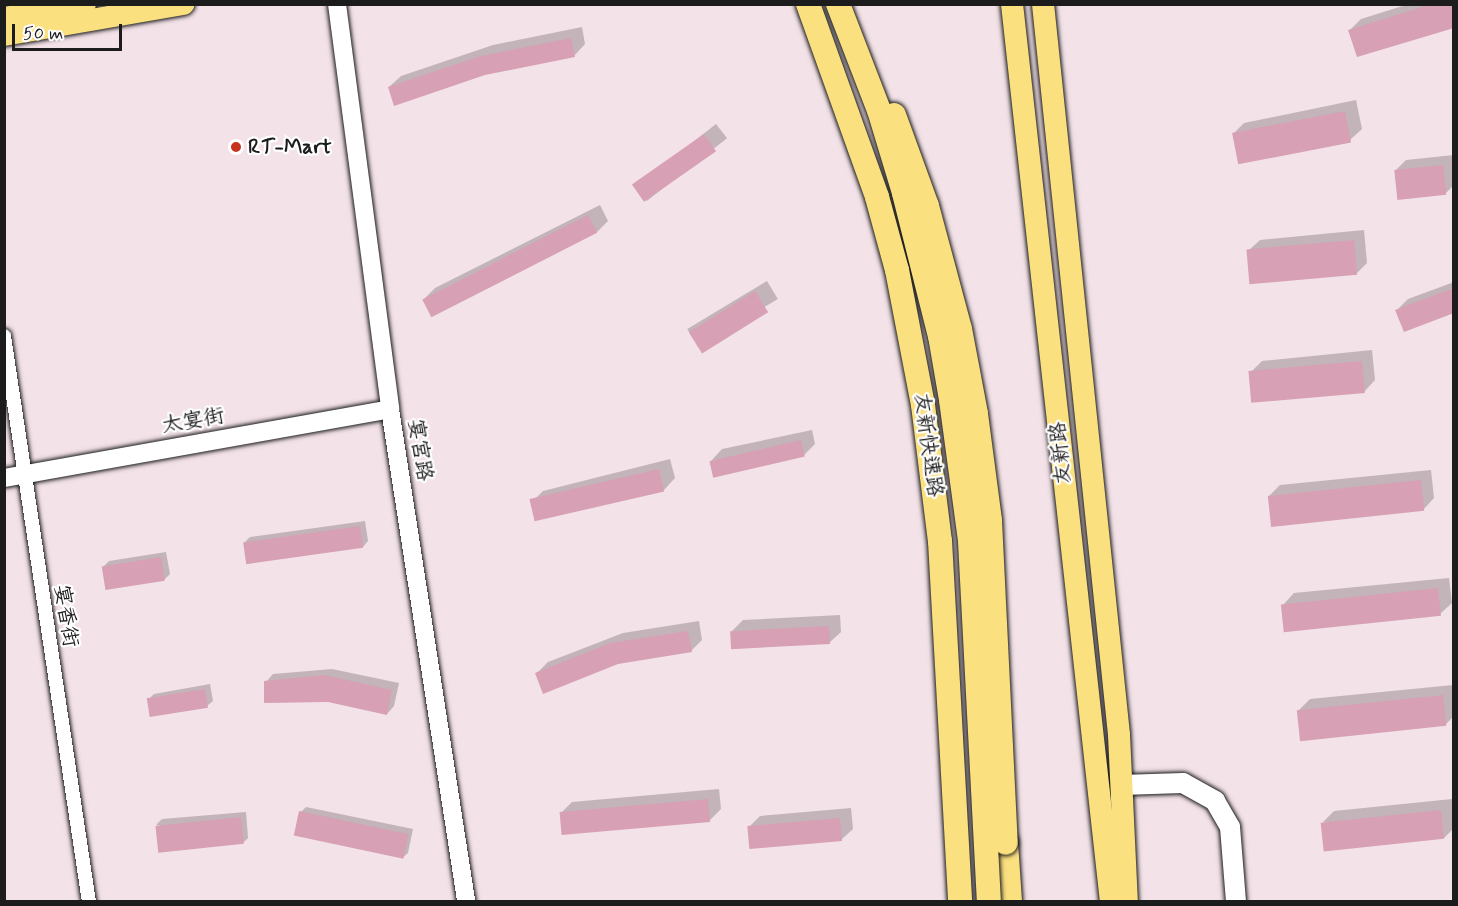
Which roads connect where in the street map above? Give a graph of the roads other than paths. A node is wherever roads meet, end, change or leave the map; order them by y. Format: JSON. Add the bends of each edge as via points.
{"nodes":[{"id":1,"x":85,"y":4,"type":"edge"},
{"id":2,"x":183,"y":4,"type":"edge"},
{"id":3,"x":337,"y":4,"type":"edge"},
{"id":4,"x":808,"y":4,"type":"edge"},
{"id":5,"x":1012,"y":4,"type":"edge"},
{"id":6,"x":1043,"y":4,"type":"edge"},
{"id":7,"x":840,"y":10,"type":"edge"},
{"id":8,"x":4,"y":18,"type":"edge"},
{"id":9,"x":4,"y":35,"type":"edge"},
{"id":10,"x":4,"y":336,"type":"edge"},
{"id":11,"x":390,"y":409,"type":"junction"},
{"id":12,"x":23,"y":475,"type":"junction"},
{"id":13,"x":4,"y":478,"type":"edge"},
{"id":14,"x":1121,"y":785,"type":"junction"},
{"id":15,"x":1114,"y":835,"type":"junction"},
{"id":16,"x":89,"y":902,"type":"edge"},
{"id":17,"x":466,"y":902,"type":"edge"},
{"id":18,"x":960,"y":902,"type":"edge"},
{"id":19,"x":989,"y":902,"type":"edge"},
{"id":20,"x":1010,"y":902,"type":"edge"},
{"id":21,"x":1111,"y":902,"type":"edge"},
{"id":22,"x":1127,"y":902,"type":"edge"},
{"id":23,"x":1236,"y":902,"type":"edge"}],
"edges":[{"from":1,"to":8,"type":"main road"},
{"from":2,"to":9,"type":"main road"},
{"from":3,"to":11,"type":"street","name":"宴宫路"},
{"from":4,"to":18,"type":"highway","name":"友新快速路","bridge":true,"via":[[877,197],[897,270],[923,405],[940,541]]},
{"from":5,"to":15,"type":"main road","name":"友新路","via":[[1091,737]]},
{"from":6,"to":14,"type":"main road","name":"友新路"},
{"from":7,"to":19,"type":"highway","name":"友新快速路","bridge":true,"via":[[879,110],[904,194],[940,336],[951,400],[970,541]]},
{"from":7,"to":20,"type":"highway","bridge":true,"via":[[910,152],[968,370],[990,521]]},
{"from":10,"to":12,"type":"street","name":"宴香街"},
{"from":11,"to":12,"type":"street","name":"太宴街"},
{"from":11,"to":17,"type":"street","name":"宴宫路"},
{"from":12,"to":13,"type":"street","name":"太宴街"},
{"from":12,"to":16,"type":"street","name":"宴香街"},
{"from":14,"to":15,"type":"main road","name":"友新路"},
{"from":14,"to":23,"type":"main road","via":[[1183,783],[1215,801],[1230,827]]},
{"from":15,"to":21,"type":"main road","name":"友新路"},
{"from":15,"to":22,"type":"main road","name":"友新路"}]}
